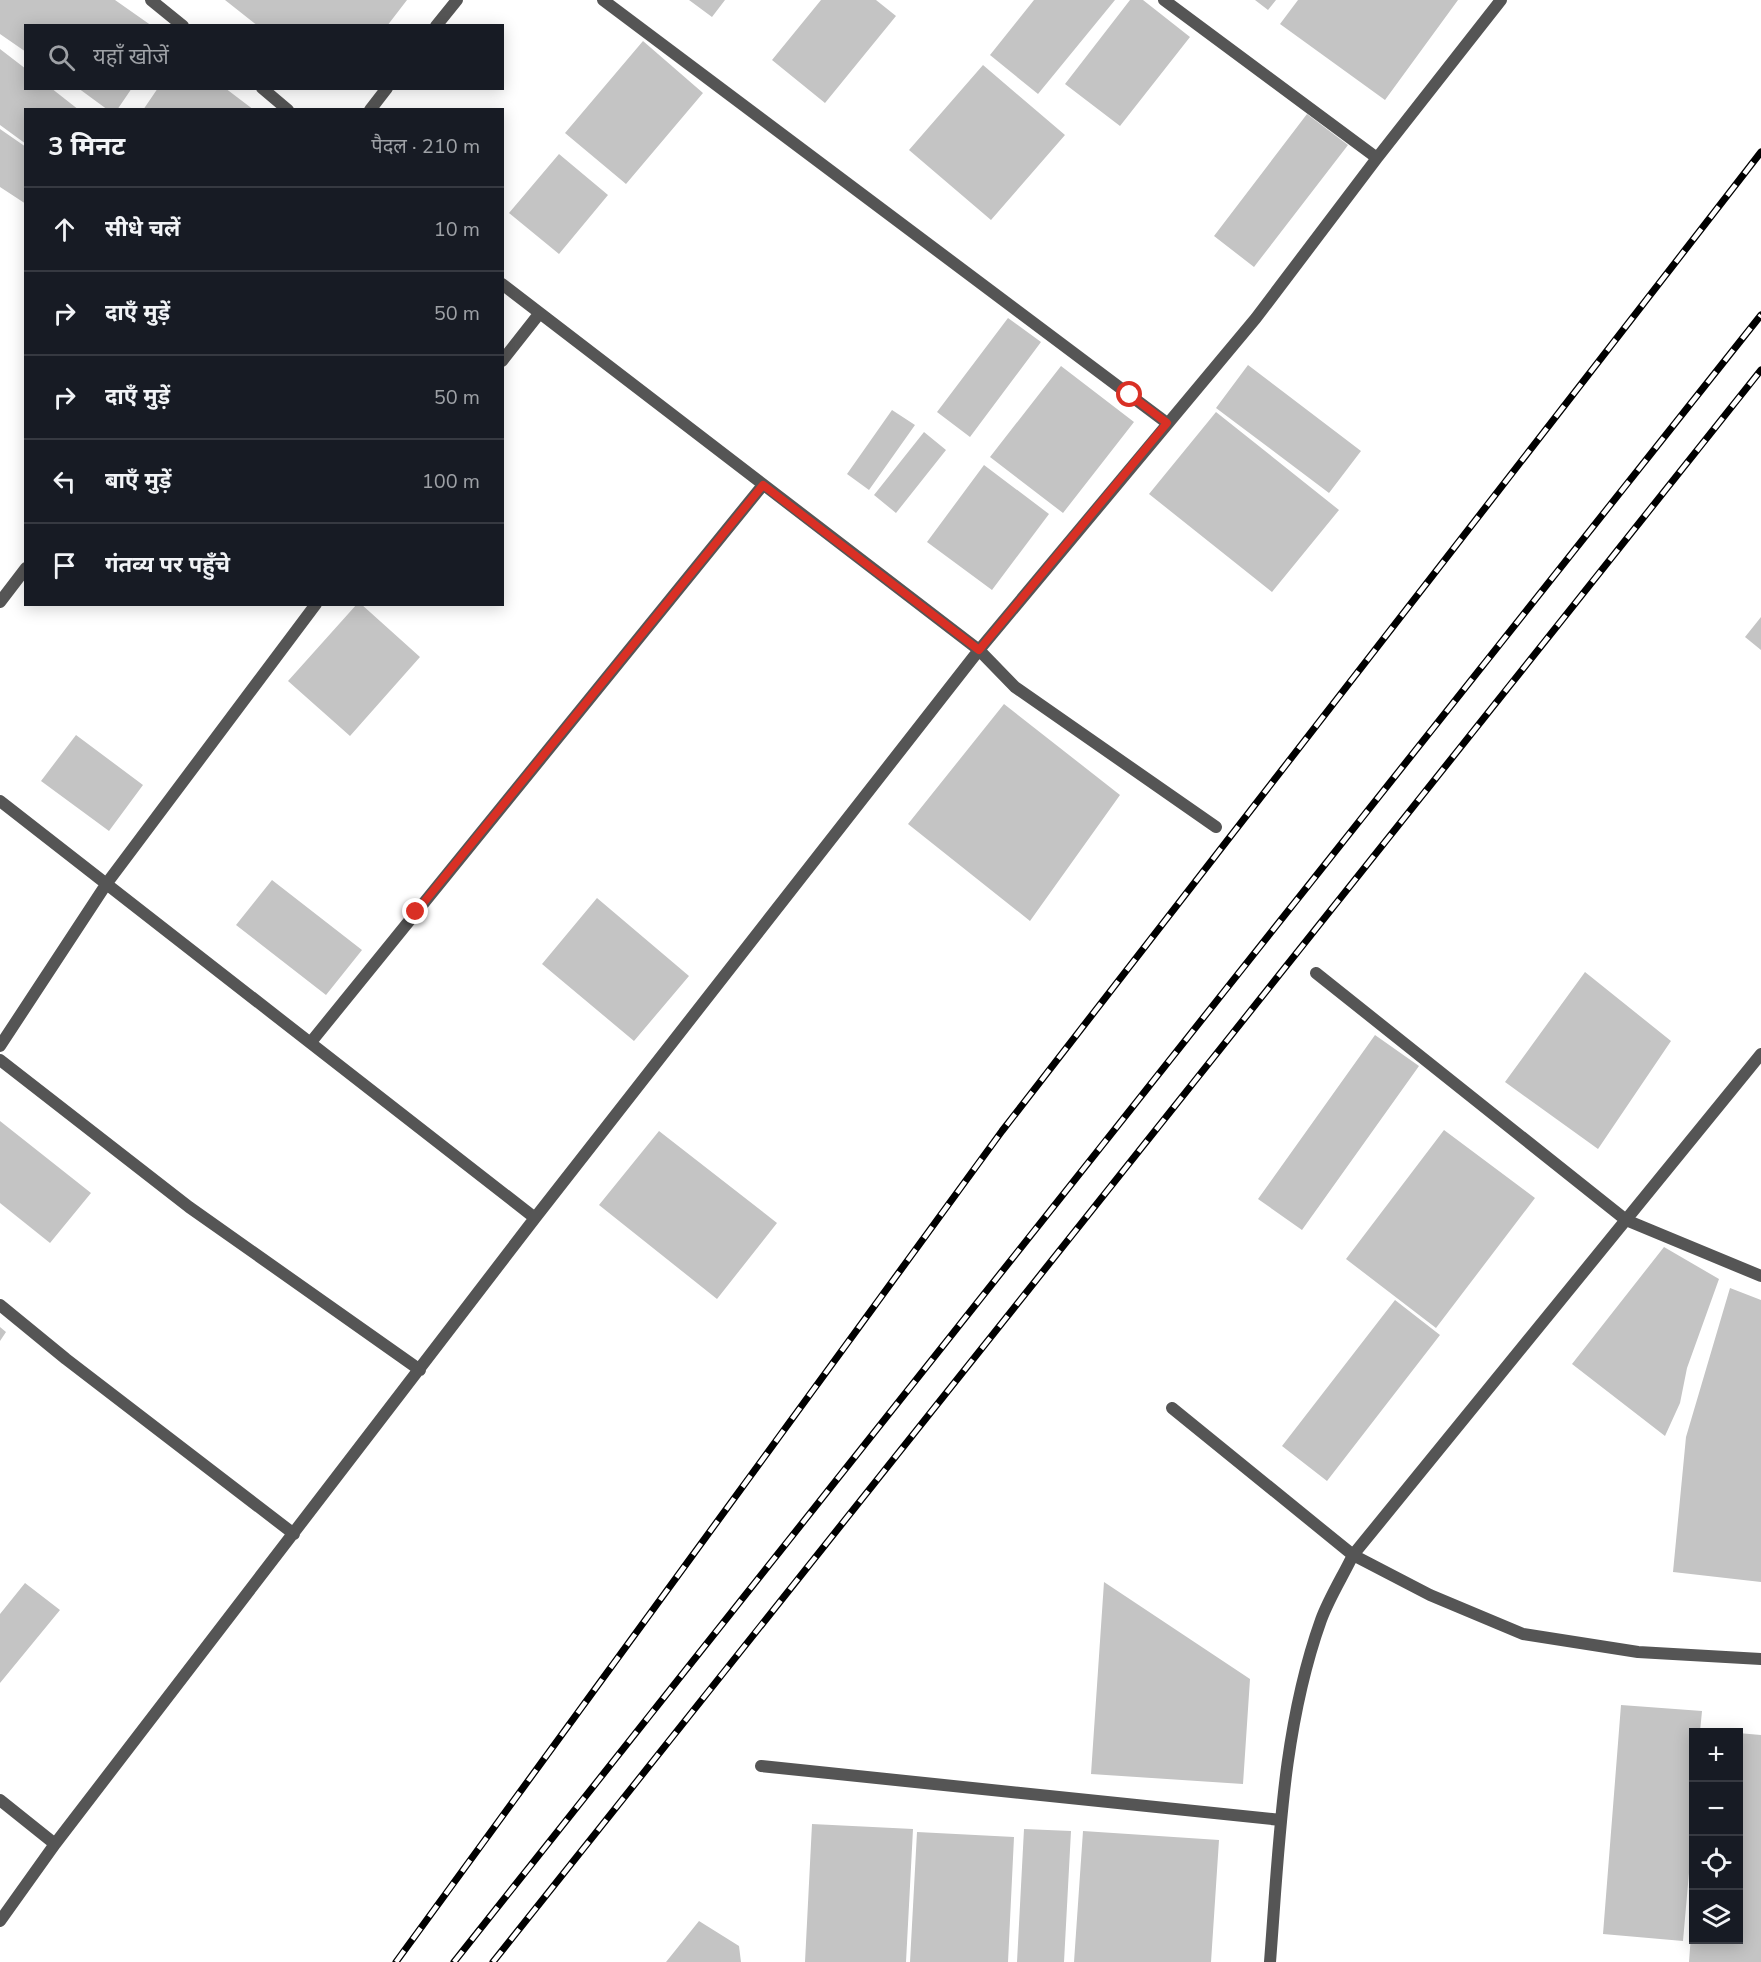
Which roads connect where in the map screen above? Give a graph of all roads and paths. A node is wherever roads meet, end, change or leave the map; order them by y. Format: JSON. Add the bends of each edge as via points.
{"nodes":[{"id":1,"x":151,"y":0,"type":"edge"},
{"id":2,"x":457,"y":0,"type":"edge"},
{"id":3,"x":603,"y":0,"type":"edge"},
{"id":4,"x":1164,"y":0,"type":"edge"},
{"id":5,"x":1501,"y":0,"type":"edge"},
{"id":6,"x":181,"y":24,"type":"edge"},
{"id":7,"x":438,"y":24,"type":"edge"},
{"id":8,"x":264,"y":90,"type":"edge"},
{"id":9,"x":385,"y":90,"type":"edge"},
{"id":10,"x":286,"y":108,"type":"edge"},
{"id":11,"x":372,"y":108,"type":"edge"},
{"id":12,"x":1377,"y":158,"type":"junction"},
{"id":13,"x":504,"y":286,"type":"edge"},
{"id":14,"x":539,"y":314,"type":"junction"},
{"id":15,"x":504,"y":359,"type":"edge"},
{"id":16,"x":1167,"y":423,"type":"junction"},
{"id":17,"x":763,"y":485,"type":"junction"},
{"id":18,"x":24,"y":571,"type":"edge"},
{"id":19,"x":0,"y":602,"type":"edge"},
{"id":20,"x":314,"y":606,"type":"edge"},
{"id":21,"x":979,"y":650,"type":"junction"},
{"id":22,"x":0,"y":801,"type":"edge"},
{"id":23,"x":1216,"y":827,"type":"dead end"},
{"id":24,"x":106,"y":883,"type":"junction"},
{"id":25,"x":1317,"y":973,"type":"dead end"},
{"id":26,"x":311,"y":1042,"type":"junction"},
{"id":27,"x":0,"y":1046,"type":"edge"},
{"id":28,"x":1761,"y":1054,"type":"edge"},
{"id":29,"x":0,"y":1060,"type":"edge"},
{"id":30,"x":535,"y":1218,"type":"junction"},
{"id":31,"x":1626,"y":1220,"type":"junction"},
{"id":32,"x":1761,"y":1276,"type":"edge"},
{"id":33,"x":0,"y":1305,"type":"edge"},
{"id":34,"x":420,"y":1370,"type":"junction"},
{"id":35,"x":1172,"y":1408,"type":"dead end"},
{"id":36,"x":294,"y":1534,"type":"junction"},
{"id":37,"x":1353,"y":1555,"type":"junction"},
{"id":38,"x":1761,"y":1659,"type":"edge"},
{"id":39,"x":761,"y":1766,"type":"dead end"},
{"id":40,"x":0,"y":1800,"type":"edge"},
{"id":41,"x":1281,"y":1820,"type":"junction"},
{"id":42,"x":55,"y":1844,"type":"junction"},
{"id":43,"x":0,"y":1921,"type":"edge"},
{"id":44,"x":1270,"y":1962,"type":"edge"}],
"edges":[{"from":1,"to":6,"type":"lane"},
{"from":2,"to":7,"type":"lane"},
{"from":3,"to":16,"type":"lane"},
{"from":4,"to":12,"type":"lane"},
{"from":5,"to":12,"type":"lane"},
{"from":8,"to":10,"type":"lane"},
{"from":9,"to":11,"type":"lane"},
{"from":12,"to":16,"type":"lane","via":[[1256,318]]},
{"from":13,"to":14,"type":"lane"},
{"from":14,"to":15,"type":"lane"},
{"from":14,"to":17,"type":"lane"},
{"from":16,"to":21,"type":"lane"},
{"from":17,"to":21,"type":"lane"},
{"from":17,"to":26,"type":"lane"},
{"from":18,"to":19,"type":"lane"},
{"from":20,"to":24,"type":"lane"},
{"from":21,"to":23,"type":"lane","via":[[1015,687]]},
{"from":21,"to":30,"type":"lane"},
{"from":22,"to":24,"type":"lane"},
{"from":24,"to":26,"type":"lane"},
{"from":24,"to":27,"type":"lane"},
{"from":25,"to":31,"type":"lane"},
{"from":26,"to":30,"type":"lane"},
{"from":28,"to":31,"type":"lane"},
{"from":29,"to":34,"type":"lane","via":[[189,1207]]},
{"from":30,"to":34,"type":"lane"},
{"from":31,"to":32,"type":"lane"},
{"from":31,"to":37,"type":"lane"},
{"from":33,"to":36,"type":"lane"},
{"from":34,"to":36,"type":"lane"},
{"from":35,"to":37,"type":"lane"},
{"from":36,"to":42,"type":"lane"},
{"from":37,"to":38,"type":"lane","via":[[1430,1595],[1523,1634],[1638,1652]]},
{"from":37,"to":41,"type":"lane","via":[[1322,1618],[1305,1671],[1292,1729]]},
{"from":39,"to":41,"type":"lane"},
{"from":40,"to":42,"type":"lane"},
{"from":41,"to":44,"type":"lane"},
{"from":42,"to":43,"type":"lane"}]}
